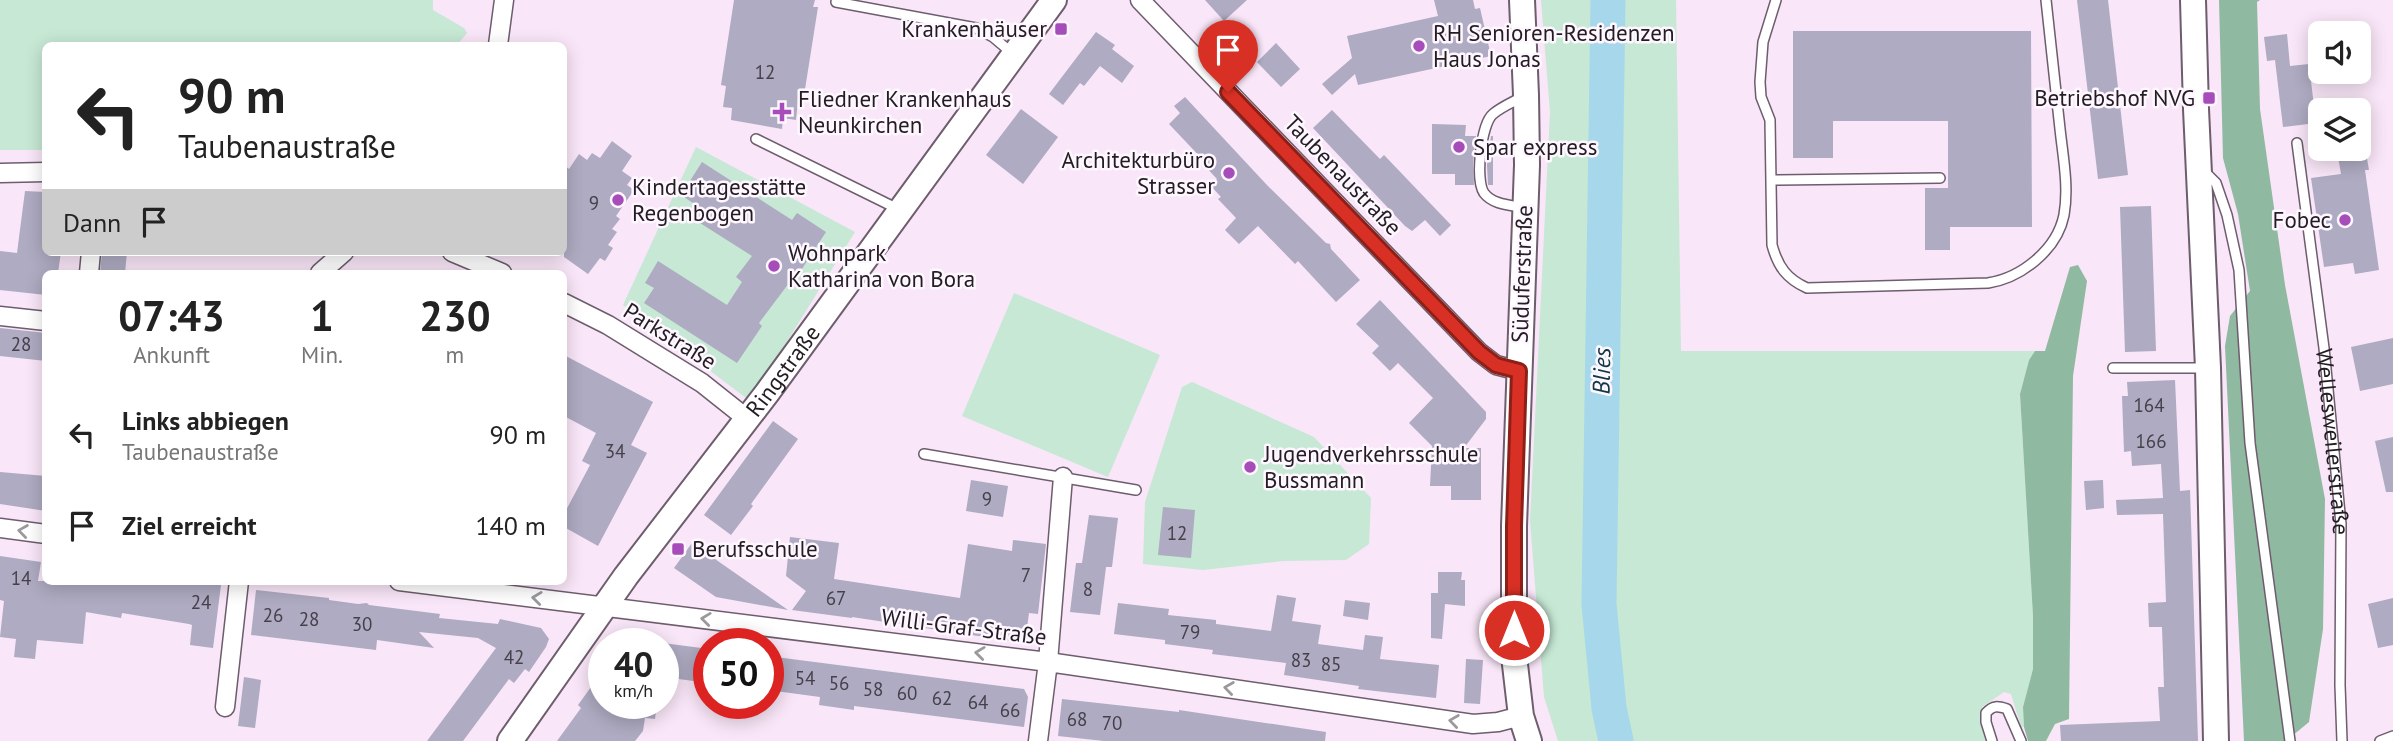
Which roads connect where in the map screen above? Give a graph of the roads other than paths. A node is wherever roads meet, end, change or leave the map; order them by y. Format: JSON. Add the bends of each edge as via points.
{"nodes":[{"id":1,"x":505,"y":0,"type":"edge"},
{"id":2,"x":1054,"y":0,"type":"edge"},
{"id":3,"x":1140,"y":0,"type":"edge"},
{"id":4,"x":1522,"y":0,"type":"edge"},
{"id":5,"x":1776,"y":0,"type":"edge"},
{"id":6,"x":2046,"y":0,"type":"edge"},
{"id":7,"x":2193,"y":0,"type":"edge"},
{"id":8,"x":836,"y":2,"type":"dead end"},
{"id":9,"x":498,"y":42,"type":"edge"},
{"id":10,"x":1014,"y":55,"type":"junction"},
{"id":11,"x":1527,"y":95,"type":"junction"},
{"id":12,"x":756,"y":139,"type":"dead end"},
{"id":13,"x":2297,"y":143,"type":"dead end"},
{"id":14,"x":2199,"y":166,"type":"junction"},
{"id":15,"x":42,"y":172,"type":"edge"},
{"id":16,"x":0,"y":173,"type":"edge"},
{"id":17,"x":1940,"y":178,"type":"dead end"},
{"id":18,"x":1772,"y":180,"type":"junction"},
{"id":19,"x":1525,"y":208,"type":"junction"},
{"id":20,"x":900,"y":210,"type":"junction"},
{"id":21,"x":339,"y":256,"type":"edge"},
{"id":22,"x":462,"y":256,"type":"edge"},
{"id":23,"x":323,"y":270,"type":"edge"},
{"id":24,"x":495,"y":270,"type":"edge"},
{"id":25,"x":567,"y":304,"type":"edge"},
{"id":26,"x":0,"y":316,"type":"edge"},
{"id":27,"x":42,"y":321,"type":"edge"},
{"id":28,"x":2113,"y":368,"type":"dead end"},
{"id":29,"x":2208,"y":368,"type":"junction"},
{"id":30,"x":1519,"y":371,"type":"junction"},
{"id":31,"x":746,"y":418,"type":"junction"},
{"id":32,"x":924,"y":454,"type":"dead end"},
{"id":33,"x":1063,"y":477,"type":"junction"},
{"id":34,"x":1136,"y":490,"type":"dead end"},
{"id":35,"x":0,"y":528,"type":"edge"},
{"id":36,"x":42,"y":533,"type":"edge"},
{"id":37,"x":239,"y":585,"type":"edge"},
{"id":38,"x":431,"y":585,"type":"edge"},
{"id":39,"x":604,"y":606,"type":"junction"},
{"id":40,"x":1048,"y":662,"type":"junction"},
{"id":41,"x":225,"y":707,"type":"dead end"},
{"id":42,"x":1521,"y":716,"type":"junction"},
{"id":43,"x":2393,"y":736,"type":"edge"},
{"id":44,"x":510,"y":741,"type":"edge"},
{"id":45,"x":1038,"y":741,"type":"edge"},
{"id":46,"x":1529,"y":741,"type":"edge"},
{"id":47,"x":1992,"y":741,"type":"edge"},
{"id":48,"x":2021,"y":741,"type":"edge"},
{"id":49,"x":2216,"y":741,"type":"edge"},
{"id":50,"x":2290,"y":741,"type":"edge"},
{"id":51,"x":2342,"y":741,"type":"edge"},
{"id":52,"x":2380,"y":741,"type":"edge"}],
"edges":[{"from":1,"to":9,"type":"street"},
{"from":2,"to":10,"type":"street","name":"Ringstraße"},
{"from":3,"to":30,"type":"street","name":"Taubenaustraße","via":[[1479,352],[1496,365]]},
{"from":4,"to":11,"type":"street","name":"Süduferstraße"},
{"from":5,"to":18,"type":"lane","via":[[1763,42],[1760,82],[1770,120]]},
{"from":6,"to":18,"type":"lane","via":[[2065,177],[2064,215],[2049,245],[2023,270],[1988,284],[1807,288],[1792,282],[1776,262]]},
{"from":7,"to":14,"type":"street"},
{"from":8,"to":10,"type":"lane","via":[[976,28]]},
{"from":10,"to":20,"type":"street","name":"Ringstraße"},
{"from":11,"to":19,"type":"street","name":"Süduferstraße"},
{"from":11,"to":19,"type":"lane","via":[[1492,114],[1482,136],[1481,161],[1484,193],[1494,202]]},
{"from":12,"to":20,"type":"lane"},
{"from":13,"to":51,"type":"lane","name":"Wellesweilerstraße","via":[[2341,524]]},
{"from":14,"to":29,"type":"street"},
{"from":14,"to":50,"type":"lane","via":[[2216,183],[2239,270],[2250,443]]},
{"from":15,"to":16,"type":"street"},
{"from":17,"to":18,"type":"lane"},
{"from":19,"to":30,"type":"street","name":"Süduferstraße"},
{"from":20,"to":31,"type":"street","name":"Ringstraße"},
{"from":21,"to":23,"type":"street"},
{"from":22,"to":24,"type":"street"},
{"from":25,"to":31,"type":"street","name":"Parkstraße","via":[[702,383]]},
{"from":26,"to":27,"type":"street"},
{"from":28,"to":29,"type":"lane"},
{"from":29,"to":49,"type":"street"},
{"from":30,"to":42,"type":"street","name":"Süduferstraße","via":[[1514,656]]},
{"from":31,"to":39,"type":"street","name":"Ringstraße"},
{"from":32,"to":33,"type":"lane"},
{"from":33,"to":34,"type":"lane"},
{"from":33,"to":40,"type":"street"},
{"from":36,"to":35,"type":"street","one_way":true},
{"from":37,"to":41,"type":"street"},
{"from":39,"to":38,"type":"street","name":"Willi-Graf-Straße","one_way":true},
{"from":40,"to":39,"type":"street","name":"Willi-Graf-Straße","one_way":true},
{"from":39,"to":44,"type":"street","name":"Ringstraße"},
{"from":42,"to":40,"type":"street","name":"Willi-Graf-Straße","one_way":true,"via":[[1473,724]]},
{"from":40,"to":45,"type":"street"},
{"from":42,"to":46,"type":"street","name":"Süduferstraße"},
{"from":43,"to":52,"type":"lane"},
{"from":47,"to":48,"type":"lane","via":[[1986,713],[1998,706],[2007,709]]}]}
